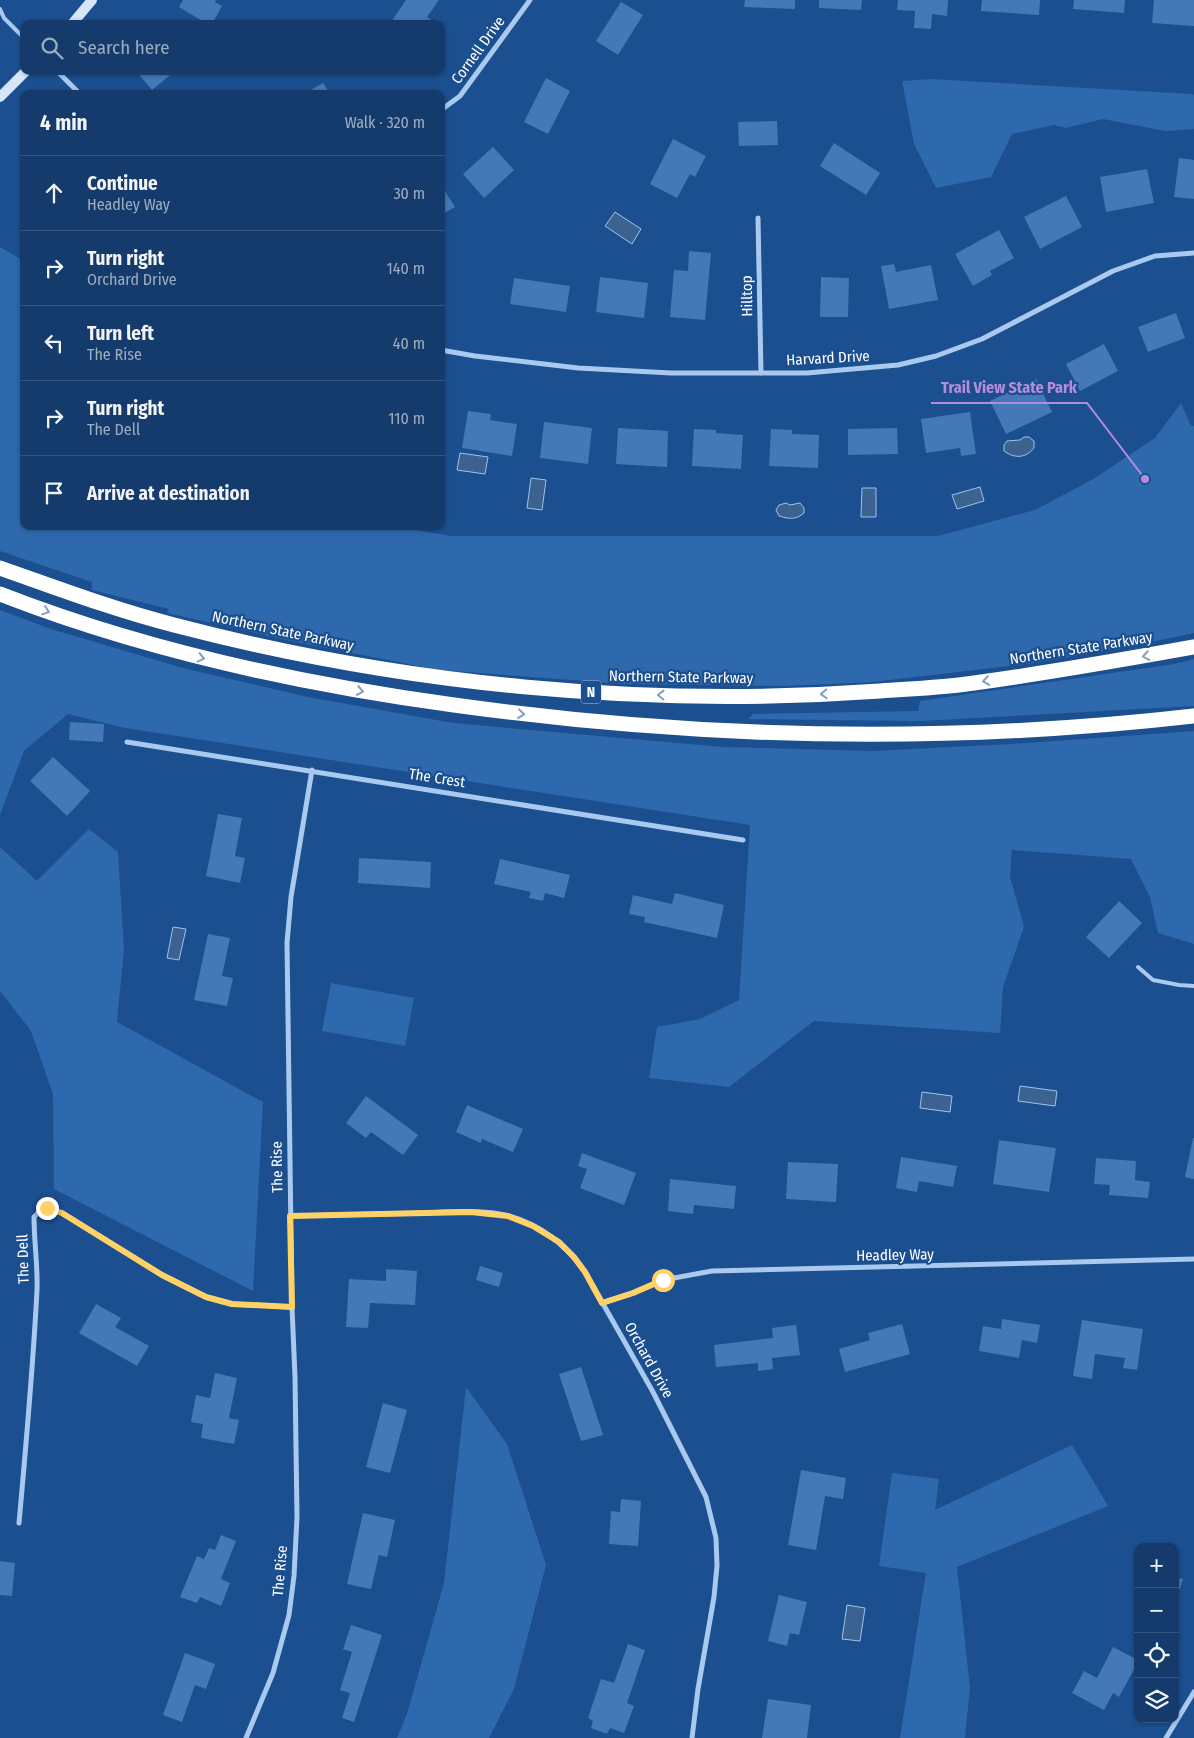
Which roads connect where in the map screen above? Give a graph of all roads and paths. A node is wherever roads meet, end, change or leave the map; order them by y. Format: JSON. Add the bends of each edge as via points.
{"nodes":[{"id":1,"x":92,"y":0,"type":"edge"},
{"id":2,"x":530,"y":0,"type":"edge"},
{"id":3,"x":0,"y":9,"type":"edge"},
{"id":4,"x":75,"y":20,"type":"edge"},
{"id":5,"x":20,"y":34,"type":"edge"},
{"id":6,"x":22,"y":75,"type":"edge"},
{"id":7,"x":62,"y":75,"type":"edge"},
{"id":8,"x":76,"y":90,"type":"edge"},
{"id":9,"x":0,"y":96,"type":"edge"},
{"id":10,"x":445,"y":107,"type":"edge"},
{"id":11,"x":758,"y":218,"type":"dead end"},
{"id":12,"x":1194,"y":253,"type":"edge"},
{"id":13,"x":445,"y":351,"type":"edge"},
{"id":14,"x":761,"y":373,"type":"junction"},
{"id":15,"x":0,"y":568,"type":"edge"},
{"id":16,"x":0,"y":594,"type":"edge"},
{"id":17,"x":1194,"y":647,"type":"edge"},
{"id":18,"x":1194,"y":716,"type":"edge"},
{"id":19,"x":127,"y":742,"type":"dead end"},
{"id":20,"x":312,"y":770,"type":"junction"},
{"id":21,"x":743,"y":840,"type":"dead end"},
{"id":22,"x":1138,"y":967,"type":"dead end"},
{"id":23,"x":1194,"y":986,"type":"edge"},
{"id":24,"x":290,"y":1216,"type":"junction"},
{"id":25,"x":1194,"y":1259,"type":"edge"},
{"id":26,"x":602,"y":1303,"type":"junction"},
{"id":27,"x":292,"y":1307,"type":"junction"},
{"id":28,"x":19,"y":1523,"type":"dead end"},
{"id":29,"x":1194,"y":1692,"type":"edge"},
{"id":30,"x":246,"y":1738,"type":"edge"},
{"id":31,"x":692,"y":1738,"type":"edge"},
{"id":32,"x":1166,"y":1738,"type":"edge"}],
"edges":[{"from":1,"to":4,"type":"main road"},
{"from":2,"to":10,"type":"street","name":"Cornell Drive","via":[[460,96]]},
{"from":3,"to":5,"type":"lane"},
{"from":6,"to":9,"type":"main road"},
{"from":7,"to":8,"type":"street"},
{"from":11,"to":14,"type":"street","name":"Hilltop"},
{"from":12,"to":14,"type":"street","name":"Harvard Drive","via":[[1155,256],[1113,271],[982,339],[936,356],[866,369]]},
{"from":13,"to":14,"type":"street","name":"Harvard Drive","via":[[578,368]]},
{"from":17,"to":15,"type":"highway","name":"Northern State Parkway","number":"N","one_way":true,"via":[[1069,670],[957,685],[834,694],[742,697],[544,689],[393,671],[294,653],[172,624]]},
{"from":16,"to":18,"type":"highway","number":"N","one_way":true,"via":[[175,651],[272,674],[375,694],[596,722],[822,735],[1002,731]]},
{"from":19,"to":20,"type":"street","name":"The Crest"},
{"from":20,"to":21,"type":"street","name":"The Crest"},
{"from":20,"to":24,"type":"street","name":"The Rise","via":[[291,897],[288,943]]},
{"from":22,"to":23,"type":"lane","via":[[1152,980]]},
{"from":24,"to":26,"type":"street","name":"Orchard Drive","via":[[471,1212],[508,1216],[559,1242],[585,1272]]},
{"from":24,"to":27,"type":"street","name":"The Rise"},
{"from":25,"to":26,"type":"street","name":"Headley Way","via":[[712,1272],[663,1280]]},
{"from":26,"to":31,"type":"street","name":"Orchard Drive","via":[[653,1392],[706,1497],[716,1538],[714,1597]]},
{"from":27,"to":28,"type":"street","name":"The Dell","via":[[232,1304],[206,1297],[162,1275],[62,1213],[47,1208],[40,1211],[34,1218],[37,1288]]},
{"from":27,"to":30,"type":"street","name":"The Rise","via":[[296,1498],[294,1576],[289,1615],[273,1673]]},
{"from":29,"to":32,"type":"street"}]}
